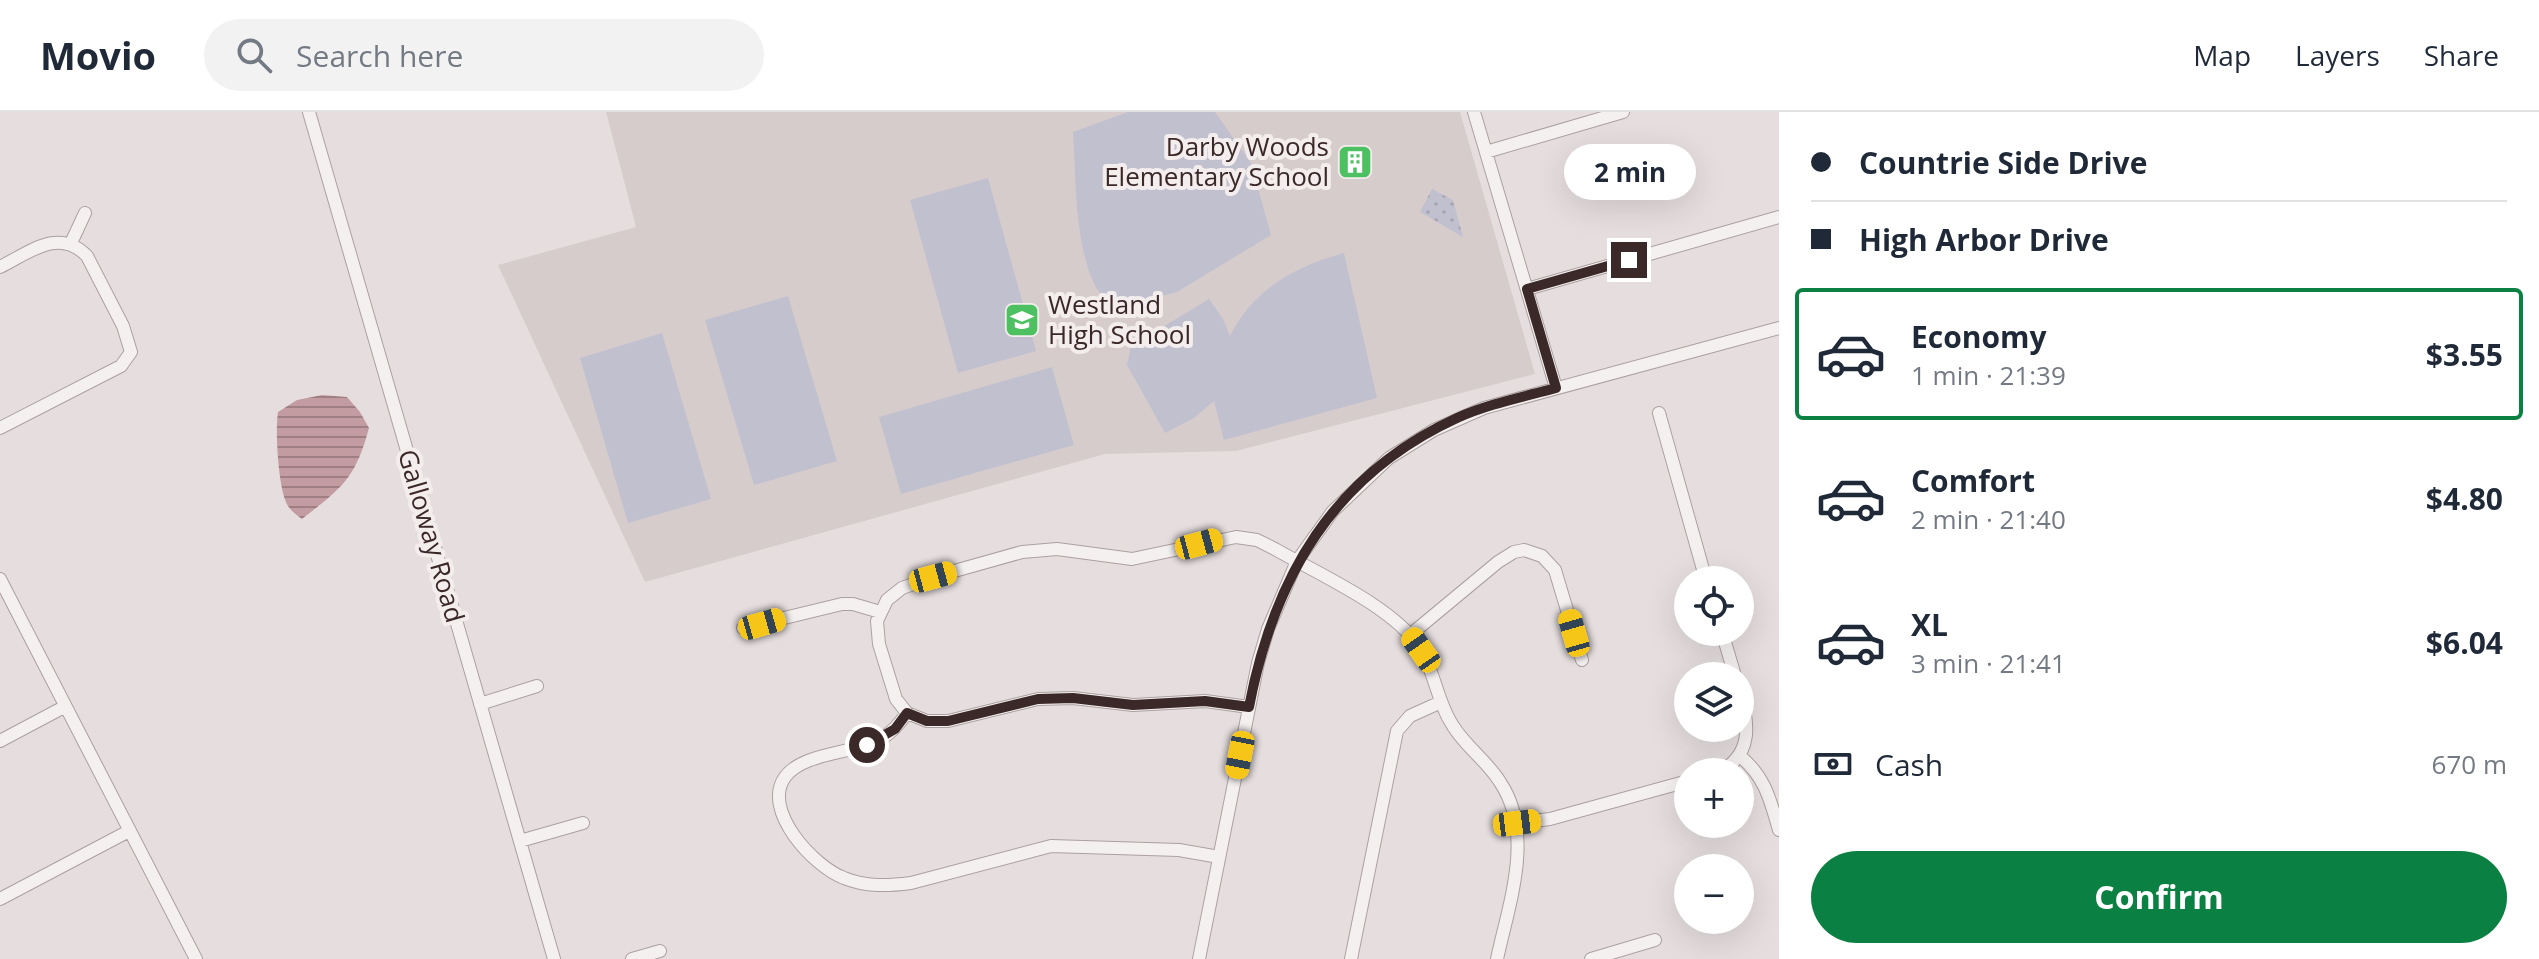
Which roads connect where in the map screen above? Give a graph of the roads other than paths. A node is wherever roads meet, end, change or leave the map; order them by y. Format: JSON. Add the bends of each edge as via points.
{"nodes":[{"id":1,"x":309,"y":112,"type":"edge"},
{"id":2,"x":1474,"y":112,"type":"edge"},
{"id":3,"x":1623,"y":112,"type":"edge"},
{"id":4,"x":1486,"y":152,"type":"junction"},
{"id":5,"x":85,"y":213,"type":"dead end"},
{"id":6,"x":1779,"y":217,"type":"edge"},
{"id":7,"x":71,"y":243,"type":"junction"},
{"id":8,"x":0,"y":267,"type":"edge"},
{"id":9,"x":1527,"y":289,"type":"junction"},
{"id":10,"x":1779,"y":328,"type":"edge"},
{"id":11,"x":1556,"y":388,"type":"junction"},
{"id":12,"x":1659,"y":413,"type":"dead end"},
{"id":13,"x":0,"y":428,"type":"edge"},
{"id":14,"x":1297,"y":561,"type":"junction"},
{"id":15,"x":1702,"y":566,"type":"edge"},
{"id":16,"x":1,"y":582,"type":"edge"},
{"id":17,"x":880,"y":612,"type":"junction"},
{"id":18,"x":743,"y":628,"type":"dead end"},
{"id":19,"x":1410,"y":635,"type":"junction"},
{"id":20,"x":1582,"y":660,"type":"dead end"},
{"id":21,"x":537,"y":686,"type":"dead end"},
{"id":22,"x":1441,"y":702,"type":"junction"},
{"id":23,"x":480,"y":704,"type":"junction"},
{"id":24,"x":64,"y":707,"type":"junction"},
{"id":25,"x":1249,"y":707,"type":"junction"},
{"id":26,"x":907,"y":713,"type":"junction"},
{"id":27,"x":0,"y":741,"type":"edge"},
{"id":28,"x":1746,"y":742,"type":"edge"},
{"id":29,"x":1740,"y":756,"type":"junction"},
{"id":30,"x":1737,"y":758,"type":"edge"},
{"id":31,"x":1674,"y":785,"type":"edge"},
{"id":32,"x":583,"y":823,"type":"dead end"},
{"id":33,"x":1517,"y":823,"type":"junction"},
{"id":34,"x":1779,"y":830,"type":"edge"},
{"id":35,"x":129,"y":831,"type":"junction"},
{"id":36,"x":520,"y":841,"type":"junction"},
{"id":37,"x":1219,"y":857,"type":"junction"},
{"id":38,"x":0,"y":899,"type":"edge"},
{"id":39,"x":1655,"y":940,"type":"dead end"},
{"id":40,"x":660,"y":951,"type":"dead end"},
{"id":41,"x":192,"y":957,"type":"edge"},
{"id":42,"x":554,"y":959,"type":"edge"},
{"id":43,"x":632,"y":959,"type":"edge"},
{"id":44,"x":1199,"y":959,"type":"edge"},
{"id":45,"x":1351,"y":959,"type":"edge"},
{"id":46,"x":1497,"y":959,"type":"edge"},
{"id":47,"x":1591,"y":959,"type":"edge"}],
"edges":[{"from":1,"to":23,"type":"street","name":"Galloway Road"},
{"from":2,"to":4,"type":"street"},
{"from":3,"to":4,"type":"street"},
{"from":4,"to":9,"type":"street"},
{"from":5,"to":7,"type":"street"},
{"from":6,"to":9,"type":"street"},
{"from":7,"to":8,"type":"street","via":[[57,241]]},
{"from":7,"to":13,"type":"street","via":[[92,265],[131,352],[121,366]]},
{"from":9,"to":11,"type":"street"},
{"from":10,"to":11,"type":"street"},
{"from":11,"to":14,"type":"street","via":[[1458,418],[1389,458],[1333,511]]},
{"from":12,"to":15,"type":"street"},
{"from":14,"to":17,"type":"street","via":[[1257,540],[1236,537],[1132,559],[1039,550],[919,581],[894,593]]},
{"from":14,"to":19,"type":"street","via":[[1384,612]]},
{"from":14,"to":25,"type":"street","via":[[1268,629]]},
{"from":16,"to":24,"type":"street"},
{"from":17,"to":18,"type":"street","via":[[842,604]]},
{"from":17,"to":26,"type":"street","via":[[877,633],[891,690]]},
{"from":19,"to":20,"type":"street","via":[[1498,562],[1524,550],[1542,556],[1555,570]]},
{"from":19,"to":22,"type":"street"},
{"from":21,"to":23,"type":"street"},
{"from":22,"to":33,"type":"street","via":[[1461,737],[1500,782]]},
{"from":22,"to":45,"type":"street","via":[[1410,716],[1397,731]]},
{"from":23,"to":36,"type":"street","name":"Galloway Road"},
{"from":24,"to":27,"type":"street"},
{"from":24,"to":35,"type":"street"},
{"from":25,"to":26,"type":"street","via":[[1073,698],[1038,699],[948,721],[927,721]]},
{"from":25,"to":37,"type":"street"},
{"from":26,"to":37,"type":"street","via":[[882,738],[805,762],[781,783],[778,802],[793,834],[806,852],[842,878],[865,885],[911,883],[1051,846],[1179,850]]},
{"from":28,"to":29,"type":"street"},
{"from":29,"to":30,"type":"street"},
{"from":29,"to":34,"type":"street","via":[[1763,781]]},
{"from":31,"to":33,"type":"street"},
{"from":32,"to":36,"type":"street"},
{"from":33,"to":46,"type":"street","via":[[1517,861]]},
{"from":35,"to":38,"type":"street"},
{"from":35,"to":41,"type":"street"},
{"from":36,"to":42,"type":"street","name":"Galloway Road"},
{"from":37,"to":44,"type":"street"},
{"from":39,"to":47,"type":"street"},
{"from":40,"to":43,"type":"street"}]}
